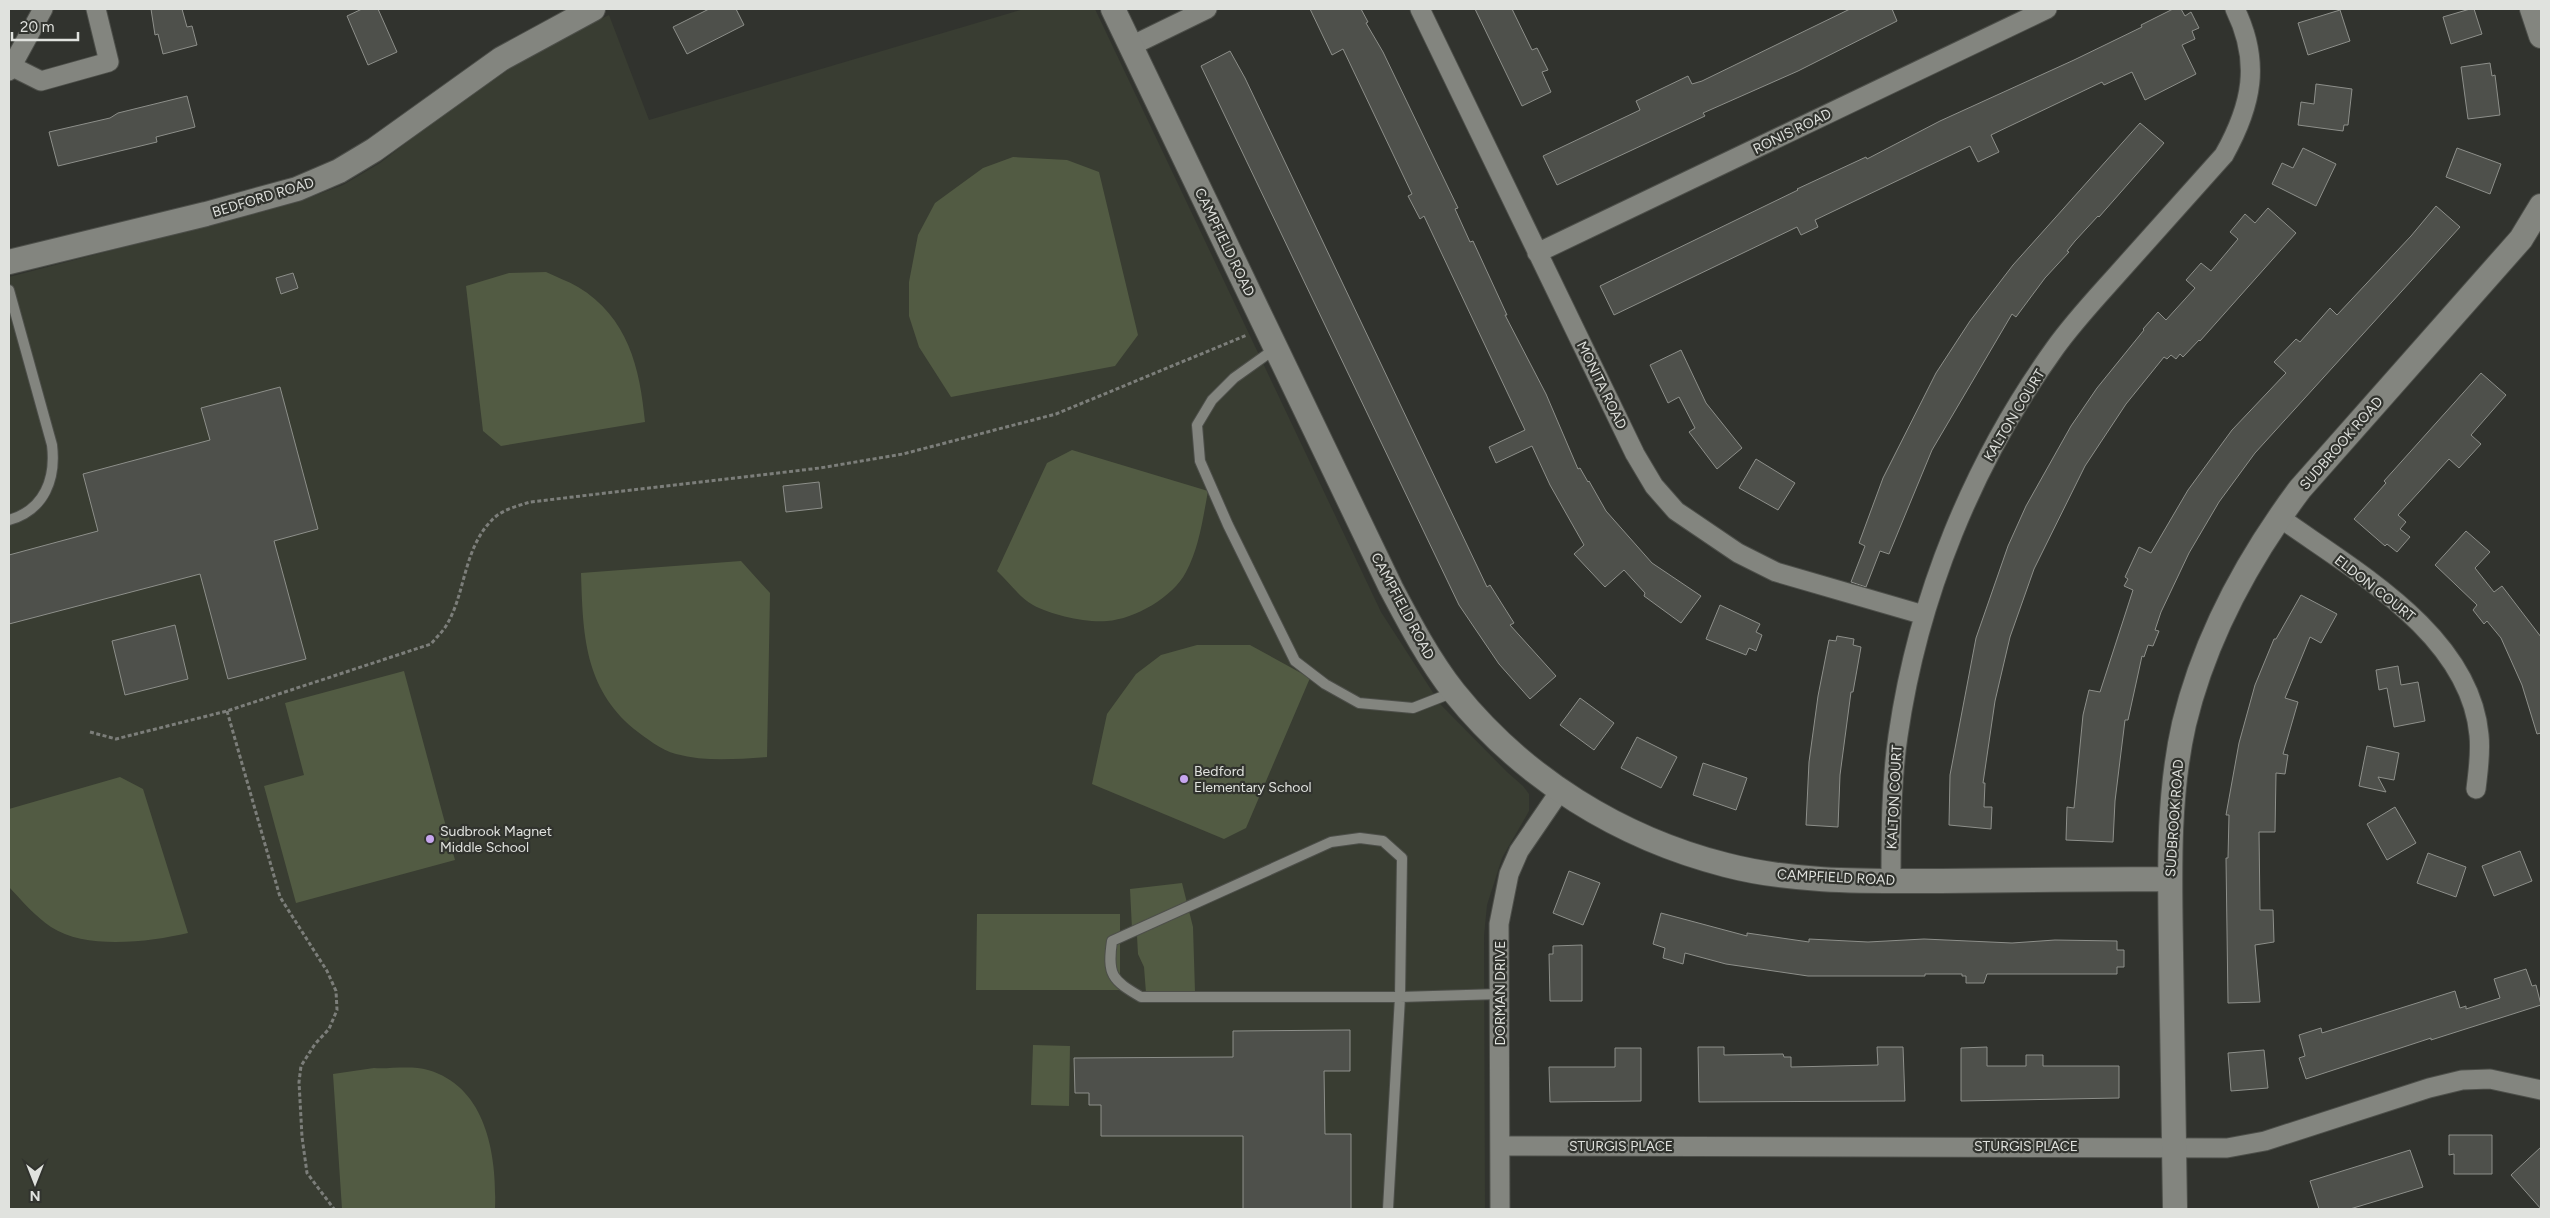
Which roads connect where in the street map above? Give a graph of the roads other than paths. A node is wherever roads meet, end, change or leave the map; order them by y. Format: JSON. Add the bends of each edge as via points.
{"nodes":[{"id":1,"x":44,"y":9,"type":"edge"},
{"id":2,"x":96,"y":9,"type":"edge"},
{"id":3,"x":594,"y":9,"type":"edge"},
{"id":4,"x":1113,"y":9,"type":"edge"},
{"id":5,"x":1207,"y":9,"type":"edge"},
{"id":6,"x":1420,"y":9,"type":"edge"},
{"id":7,"x":2047,"y":9,"type":"edge"},
{"id":8,"x":2236,"y":9,"type":"edge"},
{"id":9,"x":2532,"y":9,"type":"edge"},
{"id":10,"x":2541,"y":36,"type":"edge"},
{"id":11,"x":1131,"y":46,"type":"junction"},
{"id":12,"x":9,"y":67,"type":"edge"},
{"id":13,"x":2541,"y":206,"type":"edge"},
{"id":14,"x":2531,"y":236,"type":"edge"},
{"id":15,"x":1537,"y":253,"type":"junction"},
{"id":16,"x":9,"y":262,"type":"edge"},
{"id":17,"x":9,"y":290,"type":"edge"},
{"id":18,"x":1276,"y":348,"type":"junction"},
{"id":19,"x":2279,"y":517,"type":"junction"},
{"id":20,"x":9,"y":520,"type":"edge"},
{"id":21,"x":1924,"y":614,"type":"junction"},
{"id":22,"x":1454,"y":692,"type":"junction"},
{"id":23,"x":2476,"y":789,"type":"dead end"},
{"id":24,"x":1560,"y":791,"type":"junction"},
{"id":25,"x":2170,"y":880,"type":"junction"},
{"id":26,"x":1891,"y":881,"type":"junction"},
{"id":27,"x":1500,"y":994,"type":"junction"},
{"id":28,"x":1400,"y":997,"type":"junction"},
{"id":29,"x":2541,"y":1090,"type":"edge"},
{"id":30,"x":1500,"y":1146,"type":"junction"},
{"id":31,"x":2174,"y":1146,"type":"junction"},
{"id":32,"x":1388,"y":1209,"type":"edge"},
{"id":33,"x":1500,"y":1209,"type":"edge"},
{"id":34,"x":2175,"y":1209,"type":"edge"}],
"edges":[{"from":1,"to":12,"type":"street"},
{"from":2,"to":12,"type":"street","via":[[110,62],[41,81]]},
{"from":3,"to":16,"type":"street","name":"BEDFORD ROAD","via":[[501,59],[382,145],[339,171],[298,189]]},
{"from":4,"to":11,"type":"street","name":"CAMPFIELD ROAD"},
{"from":5,"to":11,"type":"street"},
{"from":6,"to":15,"type":"street","name":"MONITA ROAD"},
{"from":7,"to":15,"type":"street","name":"RONIS ROAD"},
{"from":8,"to":21,"type":"street","name":"KALTON COURT","via":[[2250,47],[2251,72],[2248,100],[2240,127],[2224,155],[2090,305],[2020,399],[1963,509]]},
{"from":9,"to":10,"type":"street"},
{"from":11,"to":18,"type":"street","name":"CAMPFIELD ROAD"},
{"from":13,"to":14,"type":"street","name":"SUDBROOK ROAD"},
{"from":14,"to":19,"type":"street","name":"SUDBROOK ROAD","via":[[2300,489]]},
{"from":15,"to":21,"type":"street","name":"MONITA ROAD","via":[[1635,454],[1654,486],[1676,510],[1738,553],[1776,572]]},
{"from":17,"to":20,"type":"lane","via":[[52,445],[54,464],[51,482],[43,496],[30,509]]},
{"from":18,"to":22,"type":"street","name":"CAMPFIELD ROAD","via":[[1391,588],[1420,643]]},
{"from":18,"to":22,"type":"lane","via":[[1234,378],[1212,400],[1197,425],[1200,461],[1295,661],[1325,684],[1359,703],[1413,708]]},
{"from":19,"to":23,"type":"street","name":"ELDON COURT","via":[[2397,602],[2445,654],[2463,681],[2475,713],[2480,761]]},
{"from":19,"to":25,"type":"street","name":"SUDBROOK ROAD","via":[[2249,562],[2223,611],[2192,697],[2176,769]]},
{"from":21,"to":26,"type":"street","name":"KALTON COURT","via":[[1897,737],[1892,795]]},
{"from":22,"to":24,"type":"street","name":"CAMPFIELD ROAD","via":[[1501,744]]},
{"from":24,"to":26,"type":"street","name":"CAMPFIELD ROAD","via":[[1613,823],[1670,849],[1728,866],[1796,877]]},
{"from":24,"to":27,"type":"street","name":"DORMAN DRIVE","via":[[1519,851],[1510,874],[1499,924]]},
{"from":25,"to":26,"type":"street","name":"CAMPFIELD ROAD"},
{"from":25,"to":31,"type":"street","name":"SUDBROOK ROAD"},
{"from":27,"to":28,"type":"lane"},
{"from":27,"to":30,"type":"street","name":"DORMAN DRIVE"},
{"from":28,"to":28,"type":"lane","via":[[1141,997],[1118,984],[1109,964],[1112,941],[1331,842],[1360,838],[1383,840],[1402,858]]},
{"from":28,"to":32,"type":"lane"},
{"from":29,"to":31,"type":"street","name":"STURGIS PLACE","via":[[2490,1079],[2462,1080],[2245,1146]]},
{"from":30,"to":31,"type":"street","name":"STURGIS PLACE"},
{"from":30,"to":33,"type":"street","name":"DORMAN DRIVE"},
{"from":31,"to":34,"type":"street","name":"SUDBROOK ROAD"}]}
